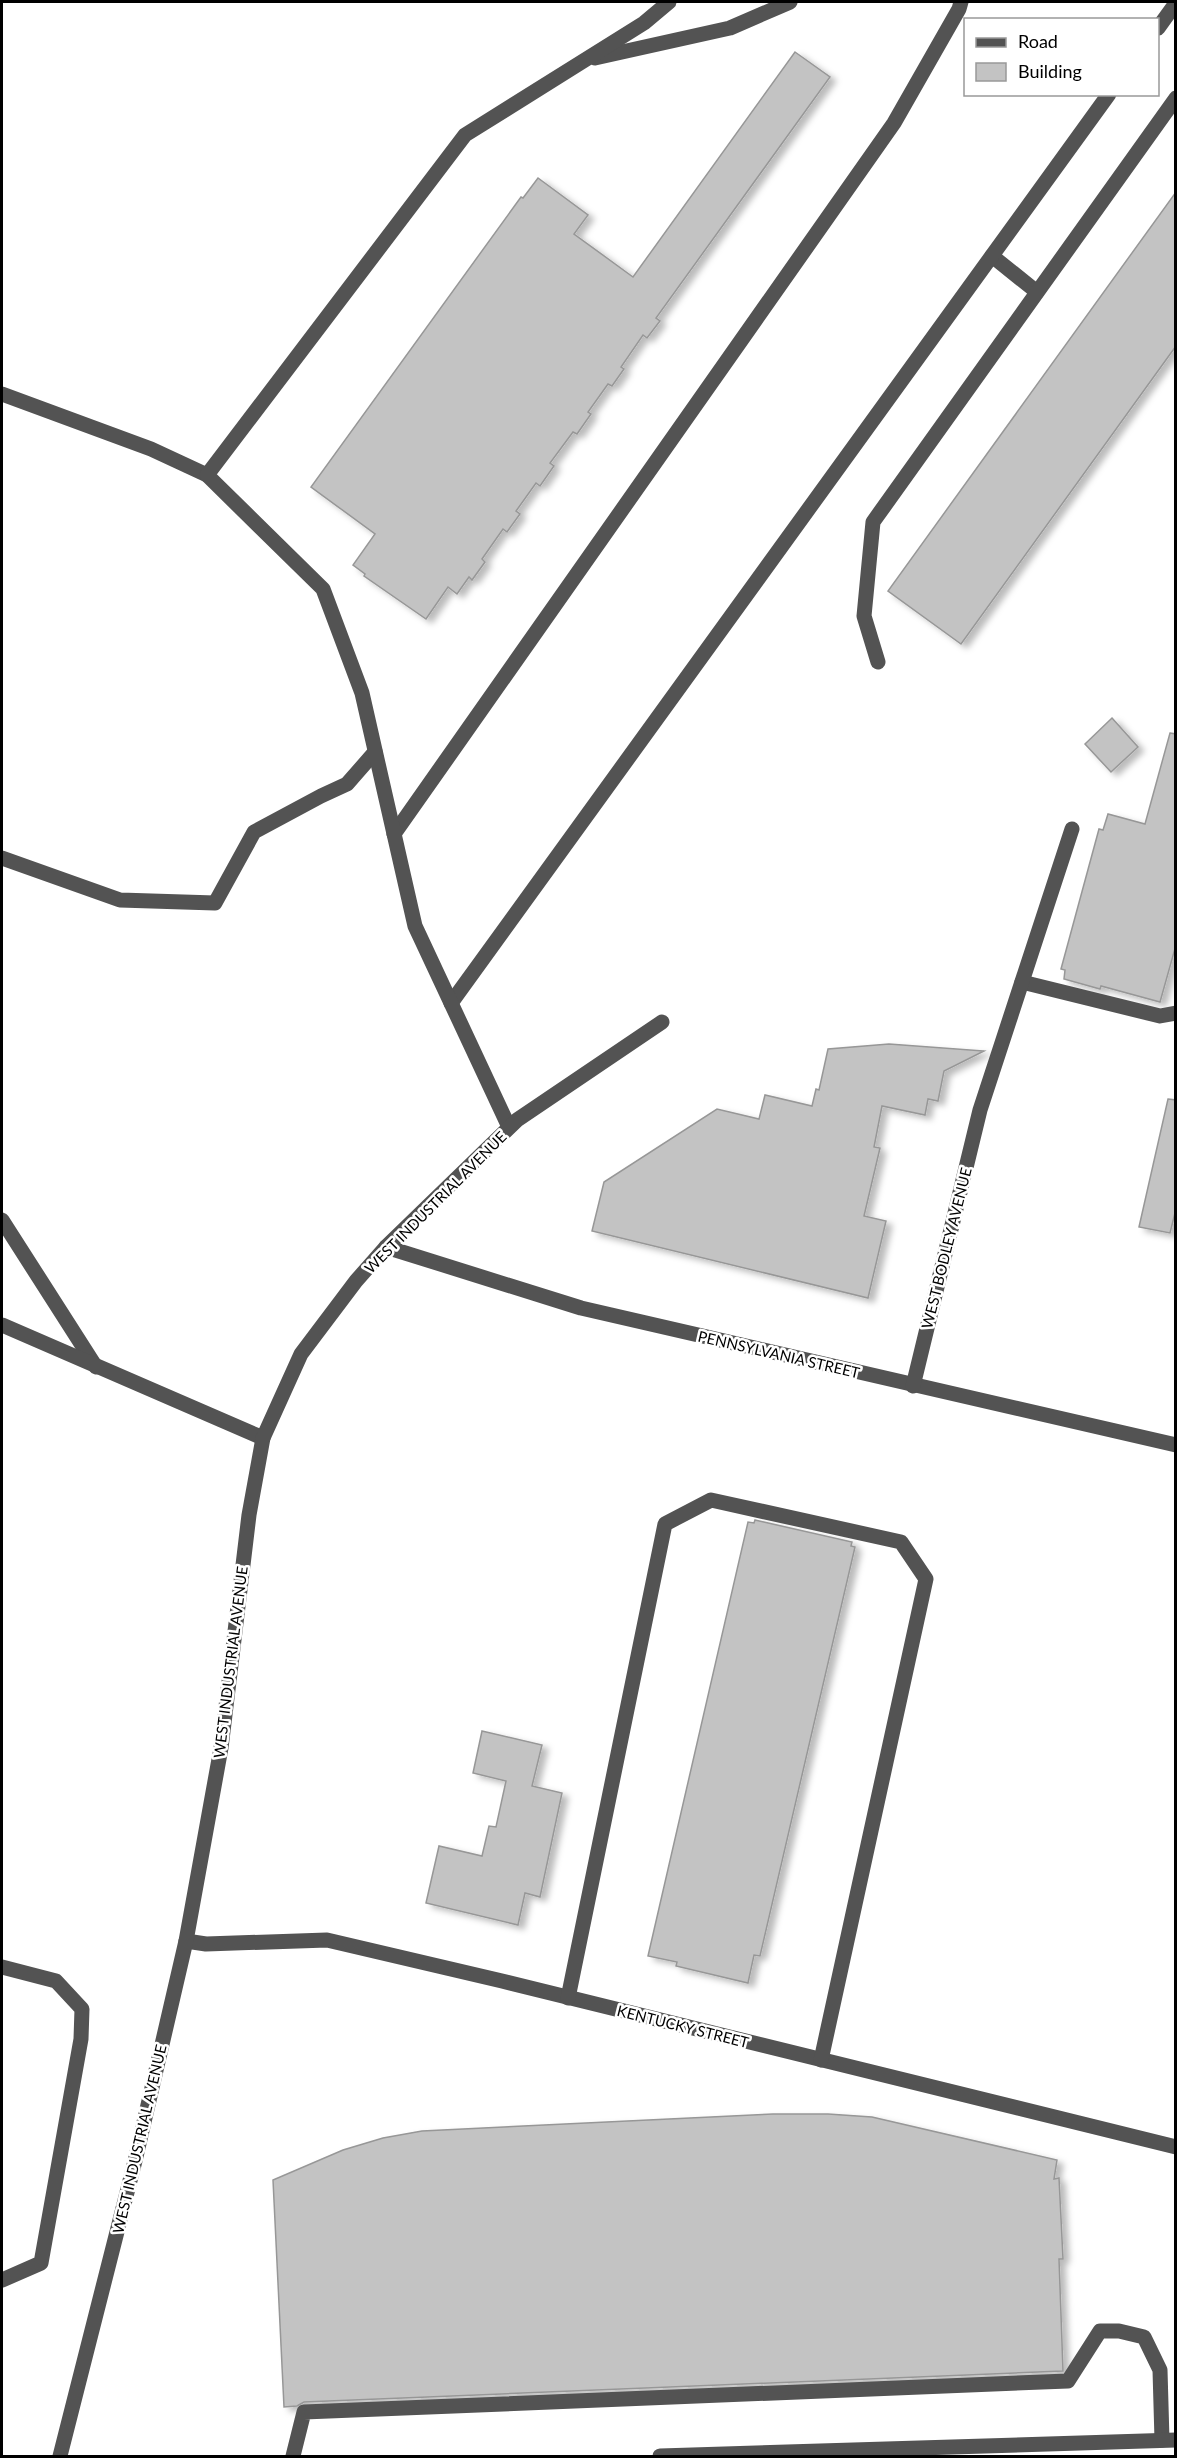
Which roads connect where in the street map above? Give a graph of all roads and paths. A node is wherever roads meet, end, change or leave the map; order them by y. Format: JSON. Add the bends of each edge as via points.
{"nodes":[{"id":1,"x":669,"y":2,"type":"edge"},
{"id":2,"x":790,"y":2,"type":"edge"},
{"id":3,"x":961,"y":2,"type":"edge"},
{"id":4,"x":1176,"y":3,"type":"edge"},
{"id":5,"x":1159,"y":27,"type":"edge"},
{"id":6,"x":584,"y":61,"type":"junction"},
{"id":7,"x":1108,"y":96,"type":"edge"},
{"id":8,"x":1176,"y":98,"type":"edge"},
{"id":9,"x":992,"y":256,"type":"junction"},
{"id":10,"x":1037,"y":292,"type":"junction"},
{"id":11,"x":2,"y":394,"type":"edge"},
{"id":12,"x":207,"y":475,"type":"junction"},
{"id":13,"x":878,"y":662,"type":"dead end"},
{"id":14,"x":375,"y":752,"type":"junction"},
{"id":15,"x":1071,"y":829,"type":"dead end"},
{"id":16,"x":394,"y":834,"type":"junction"},
{"id":17,"x":2,"y":858,"type":"edge"},
{"id":18,"x":1022,"y":982,"type":"junction"},
{"id":19,"x":451,"y":1003,"type":"junction"},
{"id":20,"x":1176,"y":1013,"type":"edge"},
{"id":21,"x":662,"y":1022,"type":"dead end"},
{"id":22,"x":509,"y":1127,"type":"junction"},
{"id":23,"x":2,"y":1220,"type":"edge"},
{"id":24,"x":386,"y":1246,"type":"junction"},
{"id":25,"x":2,"y":1325,"type":"edge"},
{"id":26,"x":96,"y":1367,"type":"junction"},
{"id":27,"x":913,"y":1386,"type":"junction"},
{"id":28,"x":263,"y":1438,"type":"junction"},
{"id":29,"x":1176,"y":1445,"type":"edge"},
{"id":30,"x":186,"y":1941,"type":"junction"},
{"id":31,"x":2,"y":1967,"type":"edge"},
{"id":32,"x":568,"y":1998,"type":"junction"},
{"id":33,"x":821,"y":2060,"type":"junction"},
{"id":34,"x":1176,"y":2147,"type":"edge"},
{"id":35,"x":2,"y":2280,"type":"edge"},
{"id":36,"x":1169,"y":2440,"type":"edge"},
{"id":37,"x":60,"y":2457,"type":"edge"},
{"id":38,"x":294,"y":2457,"type":"edge"},
{"id":39,"x":660,"y":2457,"type":"edge"}],
"edges":[{"from":1,"to":6,"type":"street"},
{"from":2,"to":6,"type":"street","via":[[730,28]]},
{"from":3,"to":16,"type":"street","via":[[894,123]]},
{"from":4,"to":5,"type":"street"},
{"from":6,"to":12,"type":"street","via":[[465,135]]},
{"from":7,"to":9,"type":"street"},
{"from":8,"to":10,"type":"street"},
{"from":9,"to":10,"type":"street"},
{"from":9,"to":19,"type":"street"},
{"from":10,"to":13,"type":"street","via":[[873,522],[864,616]]},
{"from":11,"to":12,"type":"street","via":[[151,449]]},
{"from":12,"to":14,"type":"street","via":[[323,589],[362,693]]},
{"from":14,"to":16,"type":"street"},
{"from":14,"to":17,"type":"street","via":[[347,784],[254,832],[215,903],[120,900]]},
{"from":15,"to":18,"type":"street","name":"WEST BODLEY AVENUE"},
{"from":16,"to":19,"type":"street","via":[[415,926]]},
{"from":18,"to":20,"type":"street","via":[[1161,1016]]},
{"from":18,"to":27,"type":"street","name":"WEST BODLEY AVENUE","via":[[980,1110]]},
{"from":19,"to":22,"type":"street"},
{"from":21,"to":22,"type":"street","name":"WEST INDUSTRIAL AVENUE"},
{"from":22,"to":24,"type":"street","name":"WEST INDUSTRIAL AVENUE"},
{"from":23,"to":26,"type":"street"},
{"from":24,"to":27,"type":"street","name":"PENNSYLVANIA STREET","via":[[581,1308]]},
{"from":24,"to":28,"type":"street","name":"WEST INDUSTRIAL AVENUE","via":[[301,1354]]},
{"from":25,"to":26,"type":"street"},
{"from":26,"to":28,"type":"street"},
{"from":27,"to":29,"type":"street","name":"PENNSYLVANIA STREET"},
{"from":28,"to":30,"type":"street","name":"WEST INDUSTRIAL AVENUE","via":[[249,1515],[221,1748]]},
{"from":30,"to":32,"type":"street","name":"KENTUCKY STREET","via":[[206,1944],[327,1940]]},
{"from":30,"to":37,"type":"street","name":"WEST INDUSTRIAL AVENUE"},
{"from":31,"to":35,"type":"street","via":[[56,1981],[82,2009],[81,2039],[40,2263]]},
{"from":32,"to":33,"type":"street","name":"KENTUCKY STREET"},
{"from":32,"to":33,"type":"street","via":[[665,1524],[711,1500],[901,1542],[926,1579]]},
{"from":33,"to":34,"type":"street","name":"KENTUCKY STREET"},
{"from":36,"to":38,"type":"street","via":[[1160,2370],[1144,2337],[1100,2331],[1068,2381],[304,2412]]},
{"from":36,"to":39,"type":"street"}]}
